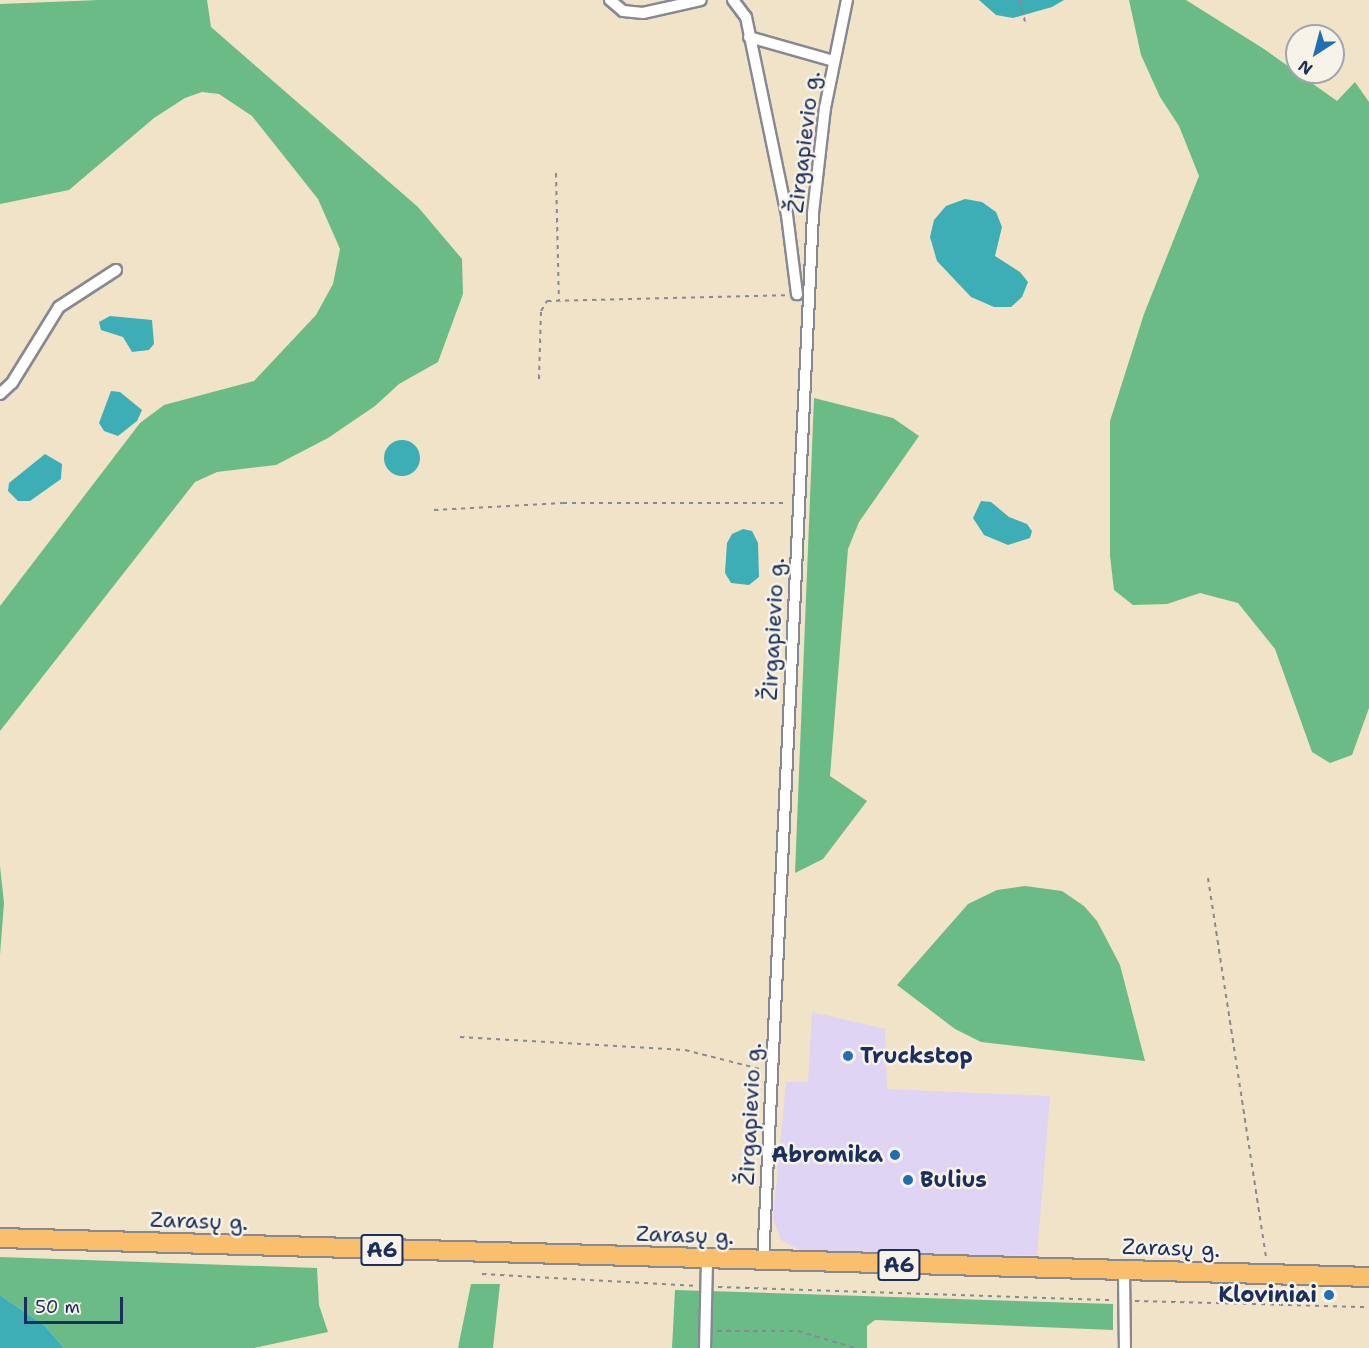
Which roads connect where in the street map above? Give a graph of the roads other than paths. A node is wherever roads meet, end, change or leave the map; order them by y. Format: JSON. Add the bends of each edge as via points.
{"nodes":[{"id":1,"x":610,"y":0,"type":"edge"},
{"id":2,"x":701,"y":0,"type":"edge"},
{"id":3,"x":734,"y":0,"type":"edge"},
{"id":4,"x":848,"y":0,"type":"edge"},
{"id":5,"x":749,"y":37,"type":"junction"},
{"id":6,"x":834,"y":61,"type":"junction"},
{"id":7,"x":116,"y":270,"type":"dead end"},
{"id":8,"x":797,"y":294,"type":"road end"},
{"id":9,"x":0,"y":394,"type":"edge"},
{"id":10,"x":0,"y":1238,"type":"edge"},
{"id":11,"x":707,"y":1260,"type":"junction"},
{"id":12,"x":763,"y":1262,"type":"junction"},
{"id":13,"x":1124,"y":1271,"type":"junction"},
{"id":14,"x":1369,"y":1277,"type":"edge"},
{"id":15,"x":705,"y":1348,"type":"edge"},
{"id":16,"x":1125,"y":1348,"type":"edge"}],
"edges":[{"from":1,"to":2,"type":"street","via":[[623,11],[643,13]]},
{"from":3,"to":5,"type":"street","via":[[746,17]]},
{"from":4,"to":6,"type":"street","name":"Žirgapievio g."},
{"from":5,"to":6,"type":"street"},
{"from":5,"to":8,"type":"street","via":[[787,215]]},
{"from":6,"to":12,"type":"street","name":"Žirgapievio g.","via":[[813,213]]},
{"from":7,"to":9,"type":"street","via":[[59,307],[12,383]]},
{"from":10,"to":11,"type":"highway","name":"Zarasų g.","number":"A6"},
{"from":11,"to":12,"type":"highway","name":"Zarasų g.","number":"A6"},
{"from":11,"to":15,"type":"street"},
{"from":12,"to":13,"type":"highway","name":"Zarasų g.","number":"A6"},
{"from":13,"to":14,"type":"highway","name":"Zarasų g.","number":"A6"},
{"from":13,"to":16,"type":"street"}]}
